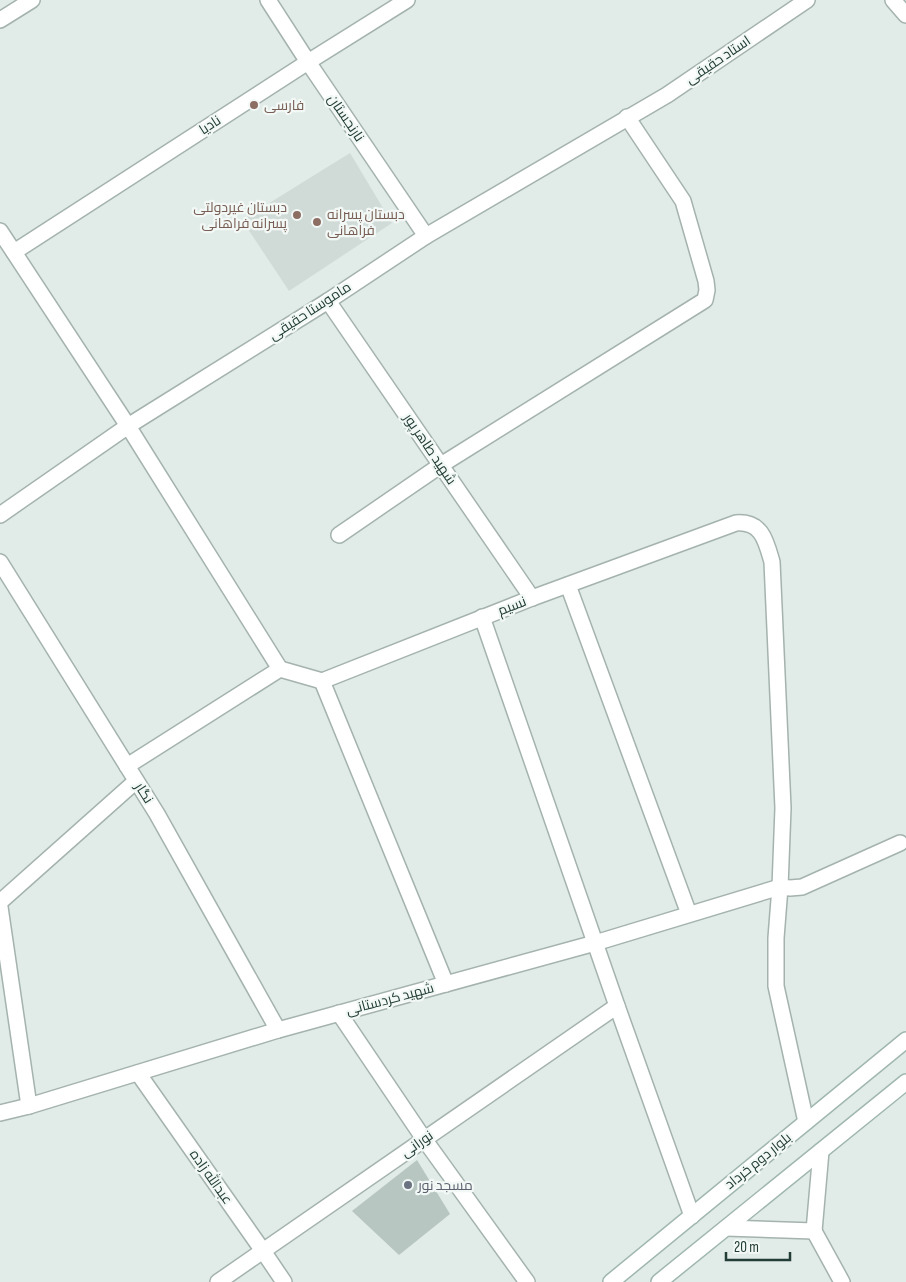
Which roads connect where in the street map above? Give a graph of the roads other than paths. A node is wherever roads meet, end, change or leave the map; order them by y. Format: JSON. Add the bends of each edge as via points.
{"nodes":[{"id":1,"x":32,"y":0,"type":"edge"},
{"id":2,"x":268,"y":0,"type":"edge"},
{"id":3,"x":407,"y":0,"type":"edge"},
{"id":4,"x":807,"y":0,"type":"edge"},
{"id":5,"x":893,"y":0,"type":"edge"},
{"id":6,"x":906,"y":15,"type":"edge"},
{"id":7,"x":0,"y":20,"type":"edge"},
{"id":8,"x":308,"y":62,"type":"junction"},
{"id":9,"x":626,"y":117,"type":"junction"},
{"id":10,"x":0,"y":231,"type":"edge"},
{"id":11,"x":426,"y":236,"type":"junction"},
{"id":12,"x":14,"y":252,"type":"junction"},
{"id":13,"x":328,"y":301,"type":"junction"},
{"id":14,"x":128,"y":426,"type":"junction"},
{"id":15,"x":441,"y":465,"type":"junction"},
{"id":16,"x":0,"y":515,"type":"edge"},
{"id":17,"x":339,"y":535,"type":"dead end"},
{"id":18,"x":0,"y":562,"type":"edge"},
{"id":19,"x":568,"y":585,"type":"junction"},
{"id":20,"x":532,"y":598,"type":"junction"},
{"id":21,"x":482,"y":617,"type":"junction"},
{"id":22,"x":280,"y":669,"type":"junction"},
{"id":23,"x":322,"y":680,"type":"junction"},
{"id":24,"x":127,"y":766,"type":"junction"},
{"id":25,"x":136,"y":781,"type":"junction"},
{"id":26,"x":900,"y":843,"type":"dead end"},
{"id":27,"x":780,"y":886,"type":"junction"},
{"id":28,"x":0,"y":902,"type":"edge"},
{"id":29,"x":0,"y":907,"type":"edge"},
{"id":30,"x":689,"y":914,"type":"junction"},
{"id":31,"x":595,"y":943,"type":"junction"},
{"id":32,"x":446,"y":984,"type":"junction"},
{"id":33,"x":617,"y":1006,"type":"junction"},
{"id":34,"x":339,"y":1013,"type":"junction"},
{"id":35,"x":278,"y":1030,"type":"junction"},
{"id":36,"x":906,"y":1040,"type":"edge"},
{"id":37,"x":138,"y":1073,"type":"junction"},
{"id":38,"x":906,"y":1082,"type":"edge"},
{"id":39,"x":29,"y":1106,"type":"junction"},
{"id":40,"x":0,"y":1114,"type":"edge"},
{"id":41,"x":806,"y":1122,"type":"junction"},
{"id":42,"x":424,"y":1139,"type":"junction"},
{"id":43,"x":821,"y":1151,"type":"junction"},
{"id":44,"x":692,"y":1216,"type":"junction"},
{"id":45,"x":726,"y":1228,"type":"junction"},
{"id":46,"x":814,"y":1231,"type":"junction"},
{"id":47,"x":263,"y":1250,"type":"junction"},
{"id":48,"x":218,"y":1282,"type":"edge"},
{"id":49,"x":284,"y":1282,"type":"edge"},
{"id":50,"x":527,"y":1282,"type":"edge"},
{"id":51,"x":610,"y":1282,"type":"edge"},
{"id":52,"x":659,"y":1282,"type":"edge"},
{"id":53,"x":842,"y":1282,"type":"edge"}],
"edges":[{"from":1,"to":7,"type":"street"},
{"from":2,"to":8,"type":"street","name":"نارنجستان"},
{"from":3,"to":8,"type":"street","name":"نادیا"},
{"from":4,"to":9,"type":"street","name":"استاد حقیقی","via":[[667,95]]},
{"from":5,"to":6,"type":"street"},
{"from":8,"to":11,"type":"street","name":"نارنجستان"},
{"from":8,"to":12,"type":"street","name":"نادیا"},
{"from":9,"to":11,"type":"street","name":"ماموستا حقیقی"},
{"from":9,"to":15,"type":"street","via":[[684,201],[706,281],[705,300]]},
{"from":10,"to":12,"type":"street"},
{"from":11,"to":13,"type":"street","name":"ماموستا حقیقی"},
{"from":12,"to":14,"type":"street"},
{"from":13,"to":14,"type":"street","name":"ماموستا حقیقی"},
{"from":13,"to":15,"type":"street","name":"شهید طاهر پور"},
{"from":14,"to":16,"type":"street","name":"ماموستا حقیقی"},
{"from":14,"to":22,"type":"street"},
{"from":15,"to":17,"type":"street"},
{"from":15,"to":20,"type":"street","name":"شهید طاهر پور"},
{"from":18,"to":24,"type":"street","name":"نگار"},
{"from":19,"to":20,"type":"street","name":"نسیم"},
{"from":19,"to":27,"type":"street","name":"نسیم","via":[[736,522],[756,527],[764,537],[772,562],[783,808]]},
{"from":19,"to":30,"type":"street"},
{"from":20,"to":21,"type":"street","name":"نسیم"},
{"from":21,"to":23,"type":"street","name":"نسیم"},
{"from":21,"to":31,"type":"street"},
{"from":22,"to":23,"type":"street"},
{"from":22,"to":24,"type":"street"},
{"from":23,"to":32,"type":"street"},
{"from":24,"to":25,"type":"street","name":"نگار"},
{"from":25,"to":28,"type":"street"},
{"from":25,"to":35,"type":"street","name":"نگار"},
{"from":26,"to":27,"type":"street","name":"شهید کردستانی","via":[[802,887]]},
{"from":27,"to":30,"type":"street","name":"شهید کردستانی"},
{"from":27,"to":41,"type":"street","via":[[776,986]]},
{"from":29,"to":39,"type":"street"},
{"from":30,"to":31,"type":"street","name":"شهید کردستانی"},
{"from":31,"to":32,"type":"street","name":"شهید کردستانی"},
{"from":31,"to":33,"type":"street"},
{"from":32,"to":34,"type":"street","name":"شهید کردستانی"},
{"from":33,"to":42,"type":"street","name":"نورانی"},
{"from":33,"to":44,"type":"street"},
{"from":34,"to":35,"type":"street","name":"شهید کردستانی"},
{"from":34,"to":42,"type":"street"},
{"from":35,"to":37,"type":"street","name":"شهید کردستانی"},
{"from":36,"to":41,"type":"street","name":"بلوار دوم خرداد"},
{"from":37,"to":39,"type":"street","name":"شهید کردستانی"},
{"from":37,"to":47,"type":"street","name":"عبدالله زاده"},
{"from":38,"to":43,"type":"street"},
{"from":39,"to":40,"type":"street","name":"شهید کردستانی"},
{"from":41,"to":44,"type":"street","name":"بلوار دوم خرداد"},
{"from":42,"to":47,"type":"street","name":"نورانی"},
{"from":42,"to":50,"type":"street"},
{"from":43,"to":45,"type":"street"},
{"from":43,"to":46,"type":"street"},
{"from":44,"to":51,"type":"street","name":"بلوار دوم خرداد"},
{"from":45,"to":46,"type":"street"},
{"from":45,"to":52,"type":"street"},
{"from":46,"to":53,"type":"street"},
{"from":47,"to":48,"type":"street","name":"نورانی"},
{"from":47,"to":49,"type":"street","name":"عبدالله زاده"}]}
